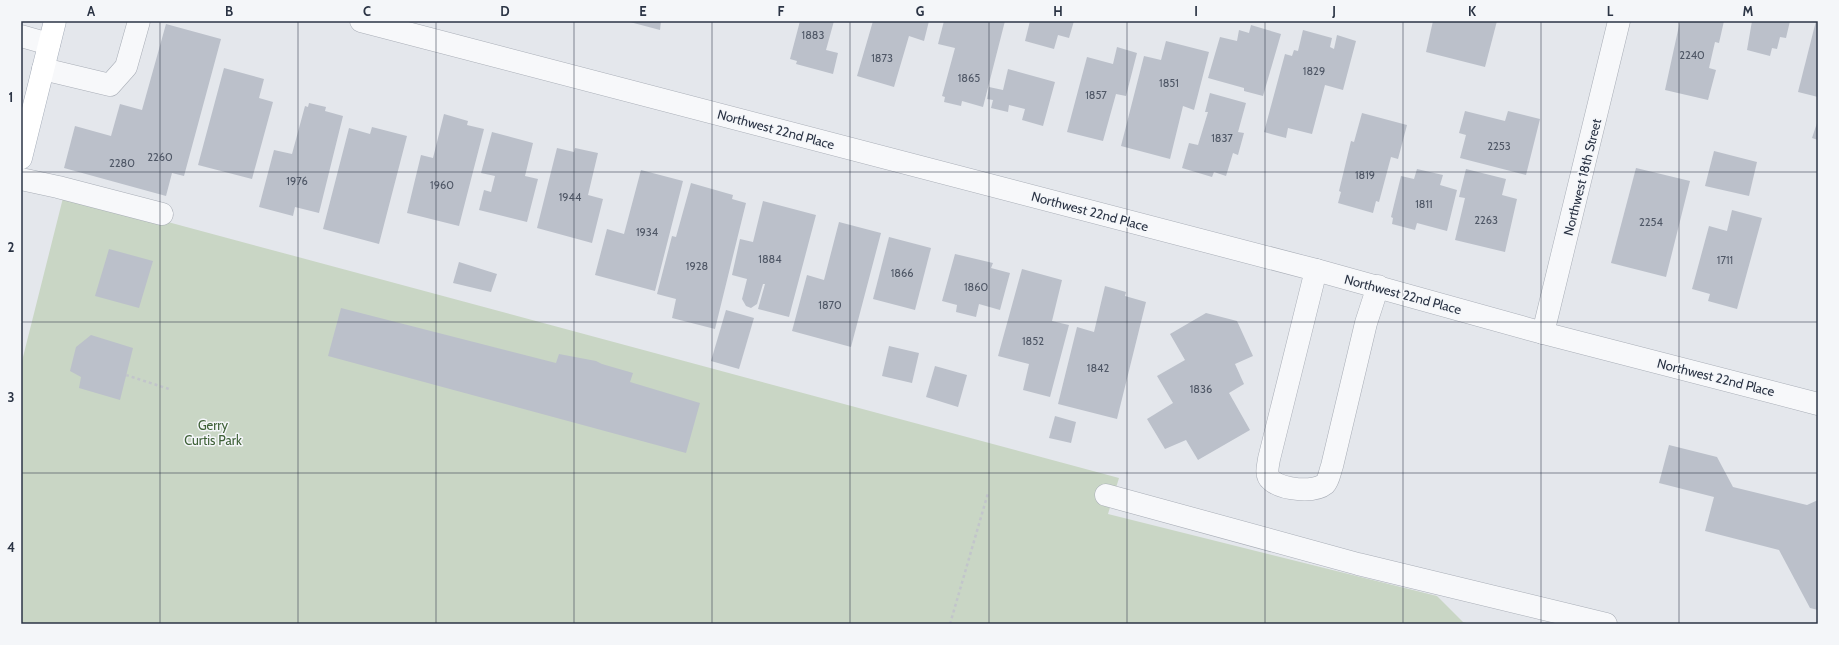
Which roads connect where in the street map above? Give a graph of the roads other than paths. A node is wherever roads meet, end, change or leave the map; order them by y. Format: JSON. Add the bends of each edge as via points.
{"nodes":[{"id":1,"x":55,"y":21,"type":"edge"},
{"id":2,"x":139,"y":21,"type":"edge"},
{"id":3,"x":361,"y":21,"type":"edge"},
{"id":4,"x":1619,"y":21,"type":"edge"},
{"id":5,"x":21,"y":36,"type":"edge"},
{"id":6,"x":49,"y":44,"type":"junction"},
{"id":7,"x":43,"y":69,"type":"junction"},
{"id":8,"x":21,"y":158,"type":"edge"},
{"id":9,"x":21,"y":179,"type":"edge"},
{"id":10,"x":162,"y":214,"type":"dead end"},
{"id":11,"x":1316,"y":270,"type":"junction"},
{"id":12,"x":1378,"y":286,"type":"junction"},
{"id":13,"x":1543,"y":333,"type":"junction"},
{"id":14,"x":1818,"y":404,"type":"edge"},
{"id":15,"x":1106,"y":495,"type":"dead end"},
{"id":16,"x":1606,"y":624,"type":"edge"}],
"edges":[{"from":1,"to":6,"type":"main road"},
{"from":2,"to":7,"type":"street","via":[[126,67],[110,85]]},
{"from":3,"to":11,"type":"street","name":"Northwest 22nd Place"},
{"from":4,"to":13,"type":"street","name":"Northwest 18th Street"},
{"from":5,"to":6,"type":"street"},
{"from":6,"to":7,"type":"main road"},
{"from":7,"to":8,"type":"main road"},
{"from":9,"to":10,"type":"street"},
{"from":11,"to":12,"type":"street","name":"Northwest 22nd Place"},
{"from":11,"to":12,"type":"street","via":[[1268,466],[1267,472],[1271,480],[1280,485],[1300,490],[1316,489],[1326,483],[1366,323]]},
{"from":12,"to":13,"type":"street","name":"Northwest 22nd Place"},
{"from":13,"to":14,"type":"street","name":"Northwest 22nd Place"},
{"from":15,"to":16,"type":"street","via":[[1364,566]]}]}
